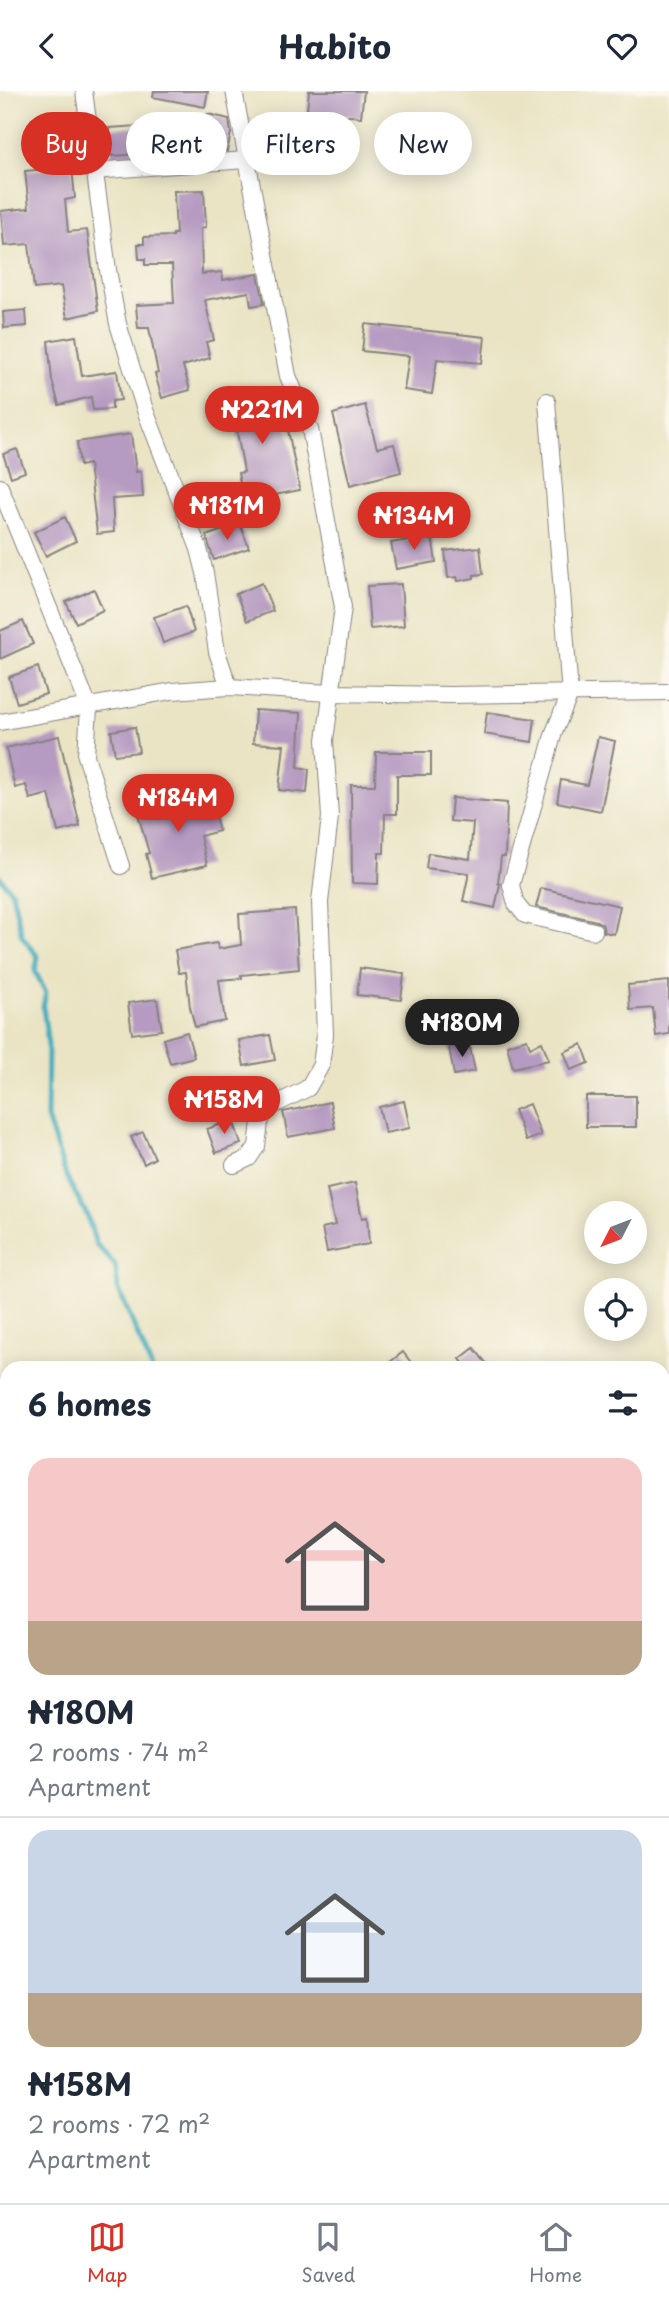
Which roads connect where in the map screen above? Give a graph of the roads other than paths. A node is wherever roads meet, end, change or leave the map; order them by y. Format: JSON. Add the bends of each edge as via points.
{"nodes":[{"id":1,"x":84,"y":91,"type":"edge"},
{"id":2,"x":234,"y":91,"type":"edge"},
{"id":3,"x":87,"y":112,"type":"edge"},
{"id":4,"x":241,"y":131,"type":"edge"},
{"id":5,"x":241,"y":160,"type":"edge"},
{"id":6,"x":112,"y":170,"type":"edge"},
{"id":7,"x":95,"y":175,"type":"edge"},
{"id":8,"x":249,"y":175,"type":"edge"},
{"id":9,"x":547,"y":401,"type":"dead end"},
{"id":10,"x":0,"y":487,"type":"edge"},
{"id":11,"x":229,"y":687,"type":"junction"},
{"id":12,"x":669,"y":692,"type":"edge"},
{"id":13,"x":330,"y":694,"type":"junction"},
{"id":14,"x":569,"y":694,"type":"junction"},
{"id":15,"x":89,"y":707,"type":"junction"},
{"id":16,"x":0,"y":722,"type":"edge"},
{"id":17,"x":121,"y":866,"type":"dead end"},
{"id":18,"x":593,"y":931,"type":"dead end"},
{"id":19,"x":234,"y":1165,"type":"dead end"}],
"edges":[{"from":1,"to":3,"type":"street"},
{"from":2,"to":4,"type":"street"},
{"from":5,"to":6,"type":"street"},
{"from":7,"to":11,"type":"street","via":[[118,324],[199,549],[217,652]]},
{"from":8,"to":13,"type":"street","via":[[288,376],[310,429],[343,607]]},
{"from":9,"to":14,"type":"street"},
{"from":10,"to":15,"type":"street"},
{"from":11,"to":13,"type":"street"},
{"from":11,"to":15,"type":"street","via":[[172,691]]},
{"from":12,"to":14,"type":"street"},
{"from":13,"to":14,"type":"street"},
{"from":13,"to":19,"type":"street","via":[[326,740],[330,817],[320,902],[325,1035],[321,1065],[308,1088],[264,1114],[257,1146]]},
{"from":14,"to":18,"type":"street","via":[[554,732],[512,885],[516,904],[525,915]]},
{"from":15,"to":16,"type":"street"},
{"from":15,"to":17,"type":"street","via":[[86,756]]}]}
